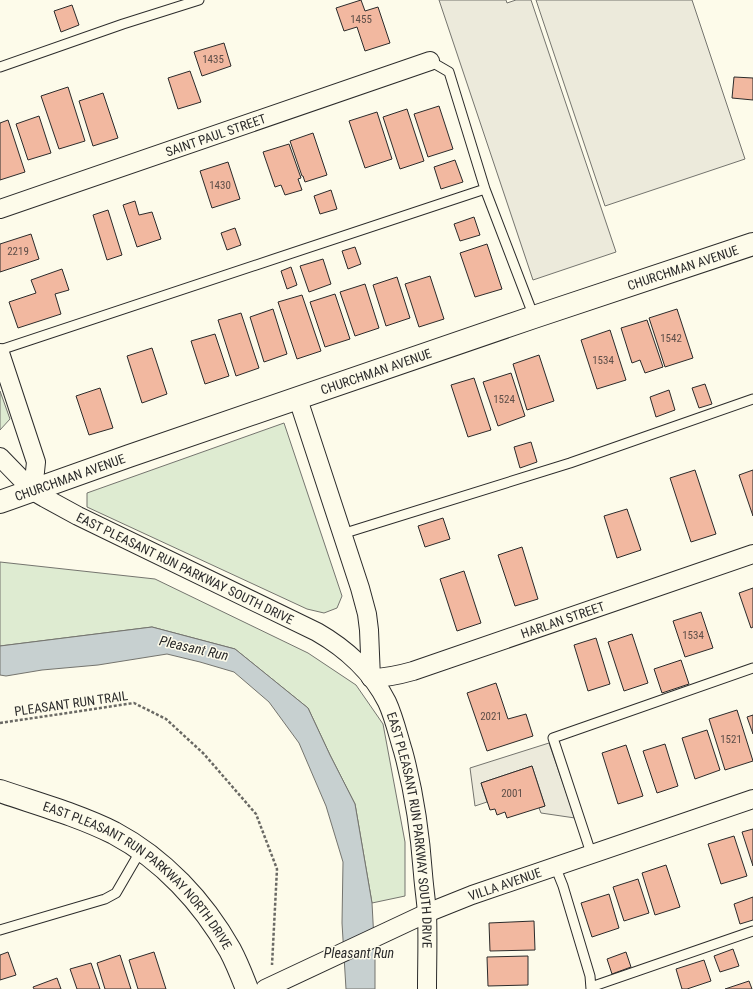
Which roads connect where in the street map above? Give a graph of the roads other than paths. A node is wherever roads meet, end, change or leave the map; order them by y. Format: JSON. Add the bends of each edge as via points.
{"nodes":[{"id":1,"x":199,"y":0,"type":"edge"},
{"id":2,"x":430,"y":61,"type":"joint"},
{"id":3,"x":0,"y":67,"type":"edge"},
{"id":4,"x":485,"y":190,"type":"junction"},
{"id":5,"x":0,"y":209,"type":"edge"},
{"id":6,"x":753,"y":244,"type":"edge"},
{"id":7,"x":534,"y":317,"type":"junction"},
{"id":8,"x":0,"y":350,"type":"edge"},
{"id":9,"x":0,"y":353,"type":"edge"},
{"id":10,"x":298,"y":399,"type":"junction"},
{"id":11,"x":753,"y":399,"type":"edge"},
{"id":12,"x":0,"y":457,"type":"edge"},
{"id":13,"x":33,"y":491,"type":"junction"},
{"id":14,"x":0,"y":502,"type":"edge"},
{"id":15,"x":342,"y":534,"type":"junction"},
{"id":16,"x":753,"y":554,"type":"edge"},
{"id":17,"x":753,"y":668,"type":"edge"},
{"id":18,"x":371,"y":678,"type":"junction"},
{"id":19,"x":3,"y":794,"type":"edge"},
{"id":20,"x":753,"y":799,"type":"edge"},
{"id":21,"x":141,"y":850,"type":"junction"},
{"id":22,"x":591,"y":854,"type":"junction"},
{"id":23,"x":555,"y":866,"type":"junction"},
{"id":24,"x":427,"y":913,"type":"junction"},
{"id":25,"x":0,"y":930,"type":"edge"},
{"id":26,"x":753,"y":931,"type":"edge"},
{"id":27,"x":277,"y":983,"type":"edge"},
{"id":28,"x":591,"y":988,"type":"edge"},
{"id":29,"x":247,"y":989,"type":"edge"},
{"id":30,"x":427,"y":989,"type":"edge"}],
"edges":[{"from":1,"to":3,"type":"lane"},
{"from":2,"to":4,"type":"lane","via":[[449,72]]},
{"from":2,"to":5,"type":"street","name":"SAINT PAUL STREET"},
{"from":4,"to":7,"type":"lane"},
{"from":4,"to":8,"type":"lane"},
{"from":6,"to":7,"type":"main road","name":"CHURCHMAN AVENUE"},
{"from":7,"to":10,"type":"main road","name":"CHURCHMAN AVENUE"},
{"from":9,"to":13,"type":"street","via":[[36,462]]},
{"from":10,"to":13,"type":"main road","name":"CHURCHMAN AVENUE"},
{"from":10,"to":15,"type":"street"},
{"from":11,"to":15,"type":"lane","via":[[570,463]]},
{"from":12,"to":13,"type":"street","name":"EAST PLEASANT RUN PARKWAY SOUTH DRIVE"},
{"from":13,"to":14,"type":"main road","name":"CHURCHMAN AVENUE"},
{"from":13,"to":18,"type":"street","name":"EAST PLEASANT RUN PARKWAY SOUTH DRIVE","via":[[78,516],[317,632],[350,656]]},
{"from":15,"to":18,"type":"street","via":[[367,614]]},
{"from":16,"to":18,"type":"street","name":"HARLAN STREET","via":[[414,671],[386,678]]},
{"from":17,"to":22,"type":"lane","via":[[553,738]]},
{"from":18,"to":24,"type":"street","name":"EAST PLEASANT RUN PARKWAY SOUTH DRIVE","via":[[391,712],[412,785],[420,835]]},
{"from":19,"to":21,"type":"main road","name":"EAST PLEASANT RUN PARKWAY NORTH DRIVE","via":[[79,818],[113,833]]},
{"from":20,"to":22,"type":"street","name":"VILLA AVENUE"},
{"from":21,"to":25,"type":"lane","via":[[116,893],[105,899]]},
{"from":21,"to":29,"type":"main road","name":"EAST PLEASANT RUN PARKWAY NORTH DRIVE","via":[[179,882],[213,923],[230,951]]},
{"from":22,"to":23,"type":"street","name":"VILLA AVENUE"},
{"from":23,"to":24,"type":"street","name":"VILLA AVENUE"},
{"from":23,"to":28,"type":"lane","via":[[590,976]]},
{"from":24,"to":27,"type":"street","name":"VILLA AVENUE"},
{"from":24,"to":30,"type":"street","name":"EAST PLEASANT RUN PARKWAY SOUTH DRIVE"},
{"from":26,"to":28,"type":"lane"}]}
